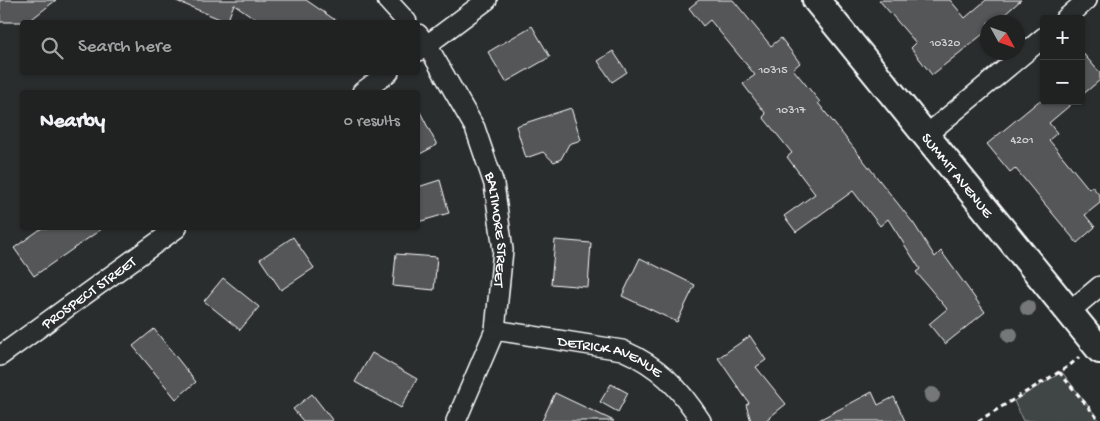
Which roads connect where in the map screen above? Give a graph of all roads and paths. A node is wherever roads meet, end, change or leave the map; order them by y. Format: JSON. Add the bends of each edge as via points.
{"nodes":[{"id":1,"x":388,"y":0,"type":"edge"},
{"id":2,"x":487,"y":0,"type":"edge"},
{"id":3,"x":816,"y":0,"type":"edge"},
{"id":4,"x":1087,"y":0,"type":"edge"},
{"id":5,"x":1070,"y":15,"type":"edge"},
{"id":6,"x":405,"y":20,"type":"edge"},
{"id":7,"x":1040,"y":39,"type":"edge"},
{"id":8,"x":421,"y":44,"type":"edge"},
{"id":9,"x":385,"y":75,"type":"edge"},
{"id":10,"x":365,"y":90,"type":"edge"},
{"id":11,"x":926,"y":136,"type":"junction"},
{"id":12,"x":174,"y":230,"type":"edge"},
{"id":13,"x":1100,"y":286,"type":"edge"},
{"id":14,"x":1070,"y":312,"type":"junction"},
{"id":15,"x":495,"y":330,"type":"junction"},
{"id":16,"x":1100,"y":350,"type":"edge"},
{"id":17,"x":0,"y":356,"type":"edge"},
{"id":18,"x":1076,"y":360,"type":"dead end"},
{"id":19,"x":1059,"y":372,"type":"junction"},
{"id":20,"x":456,"y":421,"type":"edge"},
{"id":21,"x":701,"y":421,"type":"edge"},
{"id":22,"x":978,"y":421,"type":"edge"},
{"id":23,"x":1100,"y":421,"type":"edge"}],
"edges":[{"from":1,"to":6,"type":"street"},
{"from":2,"to":8,"type":"street"},
{"from":3,"to":11,"type":"street","name":"SUMMIT AVENUE"},
{"from":4,"to":5,"type":"street"},
{"from":7,"to":11,"type":"street"},
{"from":8,"to":15,"type":"street","name":"BALTIMORE STREET","via":[[475,128],[494,184],[504,250]]},
{"from":9,"to":10,"type":"street"},
{"from":11,"to":14,"type":"street","name":"SUMMIT AVENUE"},
{"from":12,"to":17,"type":"street","name":"PROSPECT STREET"},
{"from":13,"to":14,"type":"street"},
{"from":14,"to":16,"type":"street","name":"SUMMIT AVENUE"},
{"from":15,"to":20,"type":"street","name":"BALTIMORE STREET"},
{"from":15,"to":21,"type":"street","name":"DETRICK AVENUE","via":[[622,350],[657,369],[682,392]]},
{"from":18,"to":19,"type":"path"},
{"from":19,"to":22,"type":"path"},
{"from":19,"to":23,"type":"path"}]}
